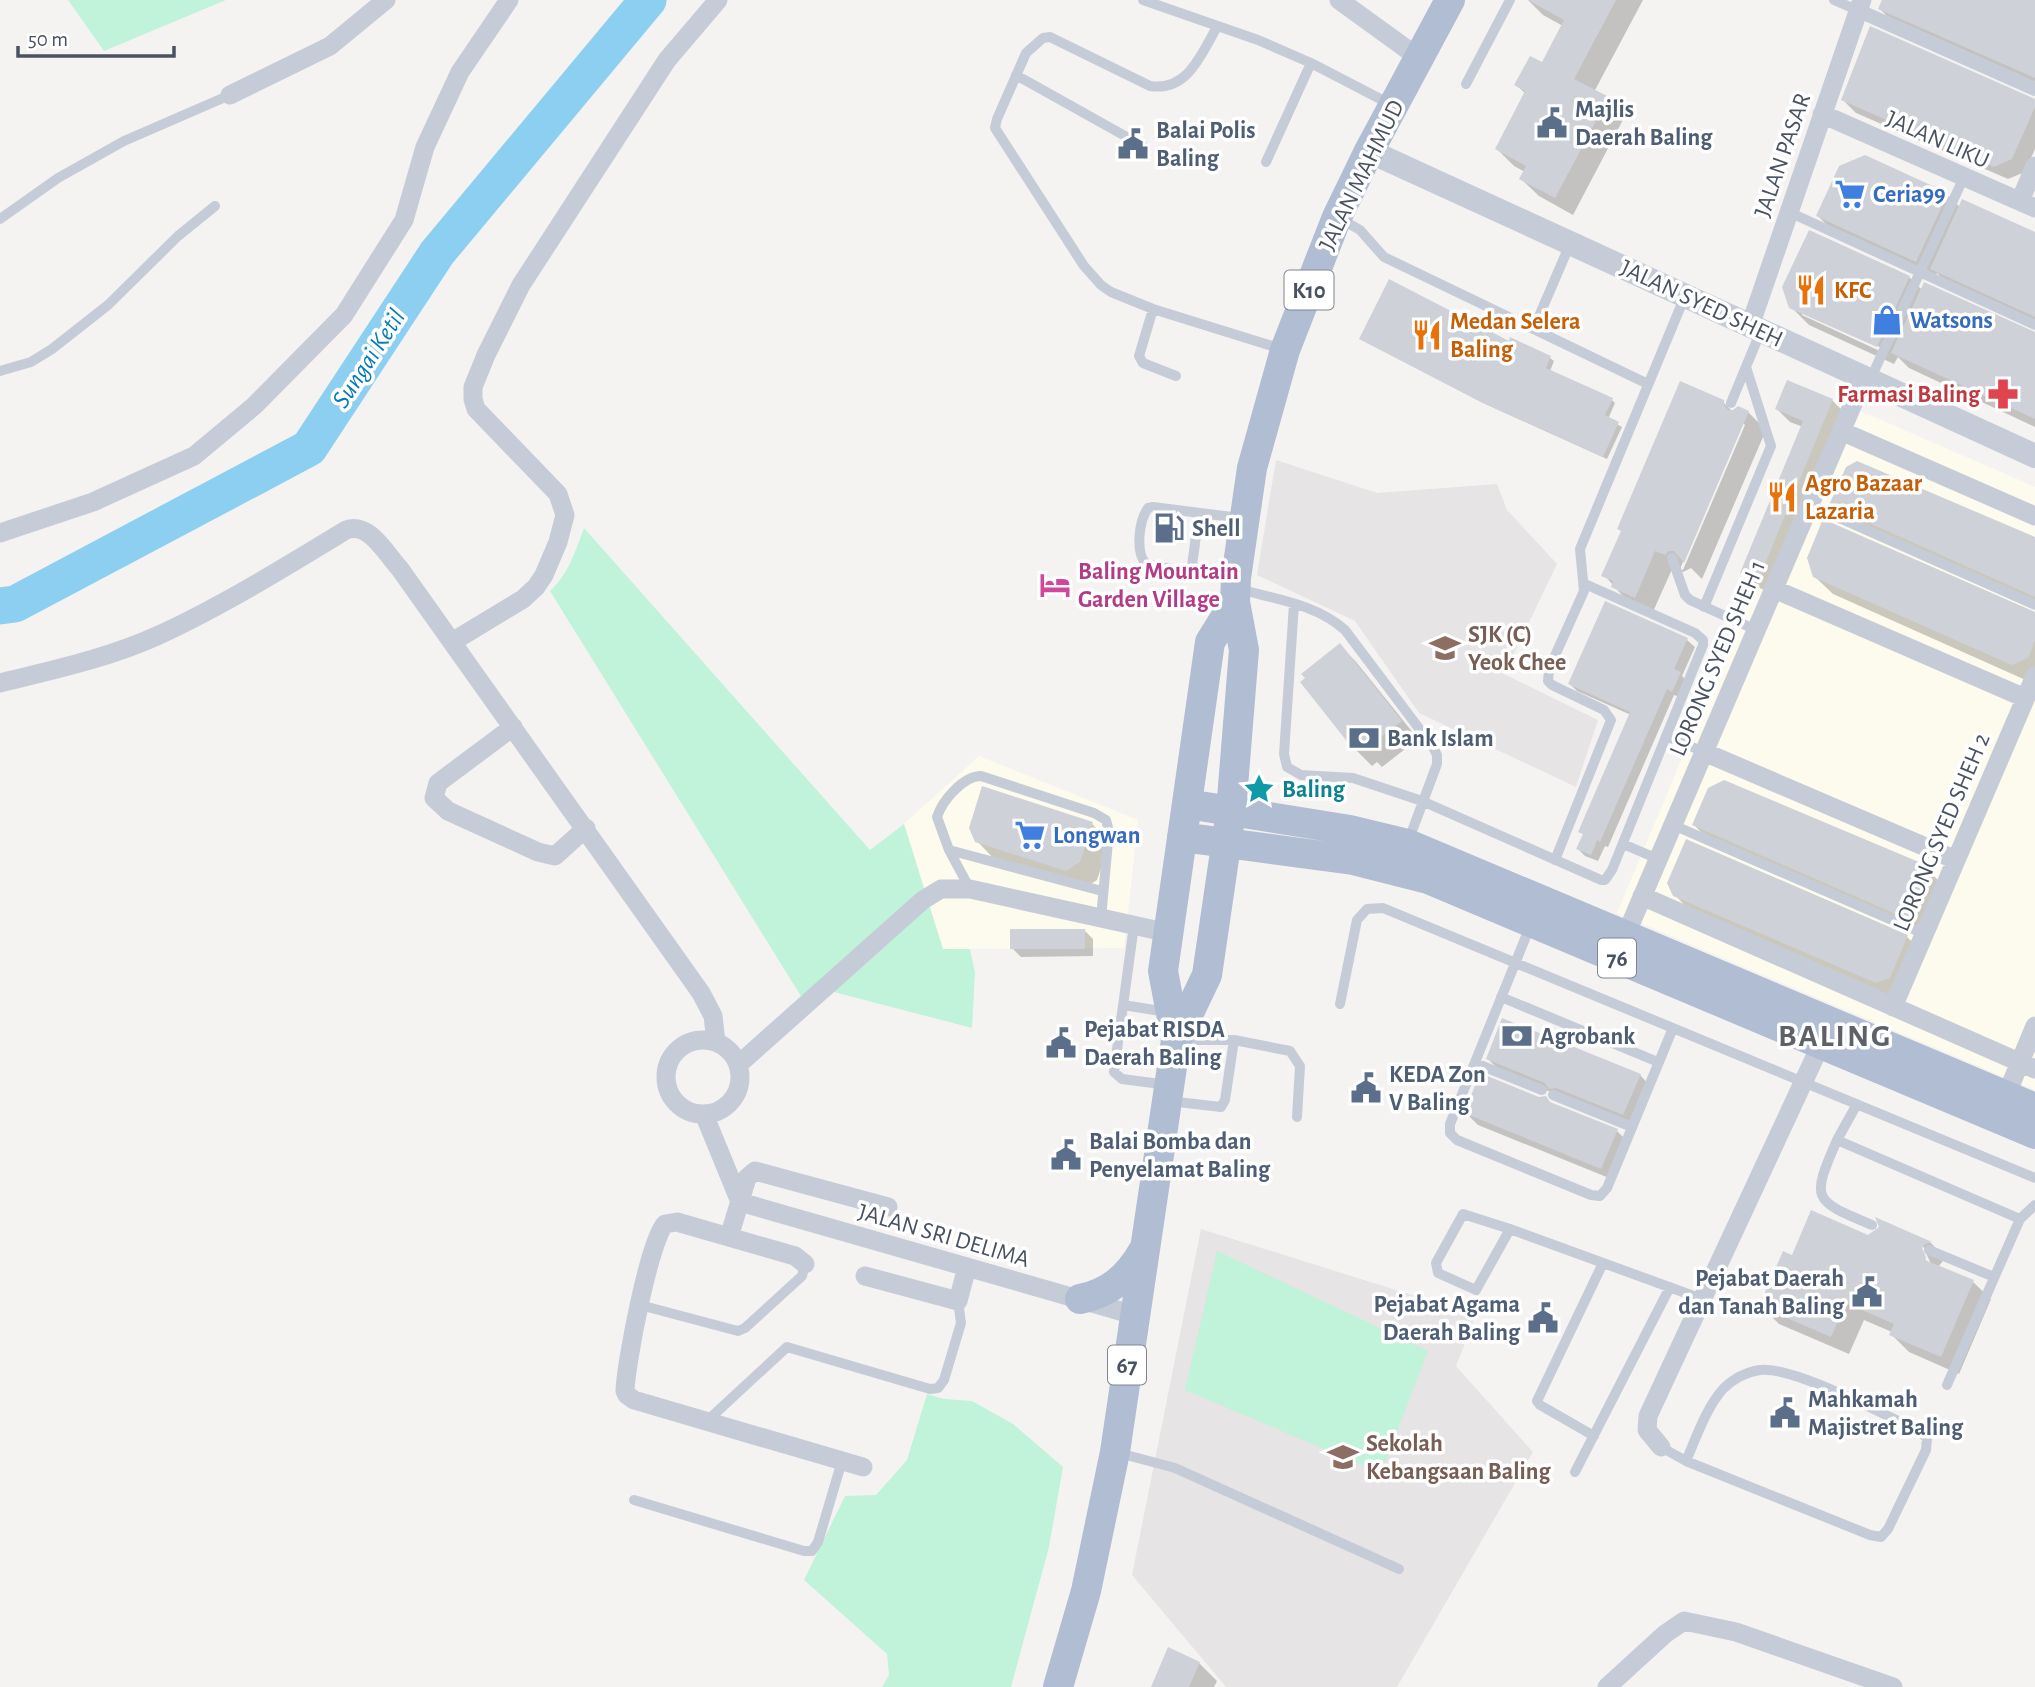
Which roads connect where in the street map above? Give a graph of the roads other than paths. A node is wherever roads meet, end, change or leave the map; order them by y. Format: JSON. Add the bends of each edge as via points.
{"nodes":[{"id":1,"x":386,"y":0,"type":"edge"},
{"id":2,"x":509,"y":0,"type":"edge"},
{"id":3,"x":718,"y":0,"type":"edge"},
{"id":4,"x":1143,"y":0,"type":"edge"},
{"id":5,"x":1339,"y":0,"type":"edge"},
{"id":6,"x":1450,"y":0,"type":"edge"},
{"id":7,"x":1510,"y":0,"type":"edge"},
{"id":8,"x":1834,"y":0,"type":"edge"},
{"id":9,"x":1860,"y":5,"type":"edge"},
{"id":10,"x":1217,"y":27,"type":"junction"},
{"id":11,"x":1419,"y":58,"type":"junction"},
{"id":12,"x":1311,"y":63,"type":"junction"},
{"id":13,"x":1016,"y":75,"type":"junction"},
{"id":14,"x":1466,"y":84,"type":"dead end"},
{"id":15,"x":2035,"y":89,"type":"edge"},
{"id":16,"x":230,"y":95,"type":"joint"},
{"id":17,"x":1393,"y":106,"type":"junction"},
{"id":18,"x":1822,"y":114,"type":"junction"},
{"id":19,"x":1143,"y":146,"type":"dead end"},
{"id":20,"x":1369,"y":151,"type":"junction"},
{"id":21,"x":1266,"y":162,"type":"dead end"},
{"id":22,"x":2035,"y":166,"type":"edge"},
{"id":23,"x":1964,"y":177,"type":"junction"},
{"id":24,"x":2027,"y":205,"type":"edge"},
{"id":25,"x":215,"y":206,"type":"dead end"},
{"id":26,"x":1788,"y":212,"type":"junction"},
{"id":27,"x":1337,"y":217,"type":"junction"},
{"id":28,"x":0,"y":219,"type":"edge"},
{"id":29,"x":1570,"y":243,"type":"junction"},
{"id":30,"x":1920,"y":272,"type":"junction"},
{"id":31,"x":1685,"y":296,"type":"junction"},
{"id":32,"x":1153,"y":309,"type":"junction"},
{"id":33,"x":2035,"y":325,"type":"edge"},
{"id":34,"x":1534,"y":328,"type":"junction"},
{"id":35,"x":1756,"y":328,"type":"junction"},
{"id":36,"x":1286,"y":351,"type":"junction"},
{"id":37,"x":1746,"y":366,"type":"junction"},
{"id":38,"x":0,"y":371,"type":"edge"},
{"id":39,"x":1176,"y":376,"type":"dead end"},
{"id":40,"x":1867,"y":379,"type":"junction"},
{"id":41,"x":1648,"y":384,"type":"junction"},
{"id":42,"x":1731,"y":403,"type":"dead end"},
{"id":43,"x":1841,"y":431,"type":"junction"},
{"id":44,"x":2035,"y":456,"type":"edge"},
{"id":45,"x":1810,"y":505,"type":"junction"},
{"id":46,"x":1199,"y":514,"type":"junction"},
{"id":47,"x":2035,"y":516,"type":"edge"},
{"id":48,"x":1244,"y":518,"type":"junction"},
{"id":49,"x":0,"y":533,"type":"edge"},
{"id":50,"x":1672,"y":558,"type":"dead end"},
{"id":51,"x":1191,"y":573,"type":"junction"},
{"id":52,"x":1585,"y":584,"type":"junction"},
{"id":53,"x":1235,"y":589,"type":"junction"},
{"id":54,"x":1774,"y":589,"type":"junction"},
{"id":55,"x":1294,"y":604,"type":"junction"},
{"id":56,"x":2035,"y":605,"type":"edge"},
{"id":57,"x":1704,"y":607,"type":"junction"},
{"id":58,"x":1756,"y":630,"type":"junction"},
{"id":59,"x":452,"y":642,"type":"junction"},
{"id":60,"x":2035,"y":676,"type":"edge"},
{"id":61,"x":0,"y":682,"type":"edge"},
{"id":62,"x":2025,"y":698,"type":"junction"},
{"id":63,"x":2026,"y":721,"type":"edge"},
{"id":64,"x":513,"y":727,"type":"junction"},
{"id":65,"x":1666,"y":736,"type":"junction"},
{"id":66,"x":1236,"y":750,"type":"junction"},
{"id":67,"x":1704,"y":752,"type":"junction"},
{"id":68,"x":1422,"y":801,"type":"junction"},
{"id":69,"x":1187,"y":804,"type":"junction"},
{"id":70,"x":1231,"y":811,"type":"junction"},
{"id":71,"x":1275,"y":818,"type":"junction"},
{"id":72,"x":1673,"y":825,"type":"junction"},
{"id":73,"x":586,"y":828,"type":"junction"},
{"id":74,"x":1182,"y":837,"type":"junction"},
{"id":75,"x":1226,"y":842,"type":"junction"},
{"id":76,"x":1408,"y":844,"type":"junction"},
{"id":77,"x":1623,"y":844,"type":"junction"},
{"id":78,"x":950,"y":850,"type":"junction"},
{"id":79,"x":1658,"y":859,"type":"junction"},
{"id":80,"x":1555,"y":860,"type":"junction"},
{"id":81,"x":1956,"y":860,"type":"junction"},
{"id":82,"x":970,"y":889,"type":"junction"},
{"id":83,"x":1102,"y":891,"type":"junction"},
{"id":84,"x":1642,"y":897,"type":"junction"},
{"id":85,"x":1101,"y":918,"type":"junction"},
{"id":86,"x":1532,"y":923,"type":"junction"},
{"id":87,"x":1134,"y":925,"type":"junction"},
{"id":88,"x":1169,"y":933,"type":"junction"},
{"id":89,"x":1924,"y":934,"type":"junction"},
{"id":90,"x":1621,"y":946,"type":"junction"},
{"id":91,"x":1516,"y":963,"type":"junction"},
{"id":92,"x":1502,"y":998,"type":"junction"},
{"id":93,"x":1340,"y":1004,"type":"dead end"},
{"id":94,"x":1123,"y":1005,"type":"junction"},
{"id":95,"x":1893,"y":1007,"type":"junction"},
{"id":96,"x":1173,"y":1026,"type":"junction"},
{"id":97,"x":2035,"y":1026,"type":"edge"},
{"id":98,"x":1672,"y":1028,"type":"junction"},
{"id":99,"x":1234,"y":1040,"type":"junction"},
{"id":100,"x":716,"y":1042,"type":"junction"},
{"id":101,"x":1821,"y":1044,"type":"junction"},
{"id":102,"x":1658,"y":1062,"type":"junction"},
{"id":103,"x":1475,"y":1063,"type":"junction"},
{"id":104,"x":738,"y":1065,"type":"junction"},
{"id":105,"x":2027,"y":1065,"type":"edge"},
{"id":106,"x":1803,"y":1082,"type":"junction"},
{"id":107,"x":1542,"y":1090,"type":"dead end"},
{"id":108,"x":1168,"y":1093,"type":"junction"},
{"id":109,"x":1553,"y":1095,"type":"dead end"},
{"id":110,"x":2006,"y":1096,"type":"junction"},
{"id":111,"x":1857,"y":1104,"type":"junction"},
{"id":112,"x":2035,"y":1108,"type":"edge"},
{"id":113,"x":704,"y":1114,"type":"junction"},
{"id":114,"x":1297,"y":1117,"type":"dead end"},
{"id":115,"x":1632,"y":1127,"type":"junction"},
{"id":116,"x":2035,"y":1134,"type":"edge"},
{"id":117,"x":1837,"y":1140,"type":"junction"},
{"id":118,"x":2035,"y":1178,"type":"edge"},
{"id":119,"x":740,"y":1202,"type":"junction"},
{"id":120,"x":2035,"y":1205,"type":"edge"},
{"id":121,"x":888,"y":1207,"type":"dead end"},
{"id":122,"x":2020,"y":1219,"type":"junction"},
{"id":123,"x":1872,"y":1225,"type":"dead end"},
{"id":124,"x":1510,"y":1229,"type":"junction"},
{"id":125,"x":729,"y":1237,"type":"junction"},
{"id":126,"x":1929,"y":1250,"type":"dead end"},
{"id":127,"x":1144,"y":1251,"type":"junction"},
{"id":128,"x":1603,"y":1263,"type":"junction"},
{"id":129,"x":805,"y":1264,"type":"joint"},
{"id":130,"x":967,"y":1267,"type":"junction"},
{"id":131,"x":865,"y":1276,"type":"dead end"},
{"id":132,"x":1994,"y":1277,"type":"junction"},
{"id":133,"x":1670,"y":1287,"type":"junction"},
{"id":134,"x":1080,"y":1299,"type":"junction"},
{"id":135,"x":1702,"y":1299,"type":"junction"},
{"id":136,"x":958,"y":1301,"type":"junction"},
{"id":137,"x":640,"y":1305,"type":"junction"},
{"id":138,"x":1134,"y":1315,"type":"junction"},
{"id":139,"x":1947,"y":1385,"type":"dead end"},
{"id":140,"x":707,"y":1421,"type":"junction"},
{"id":141,"x":1594,"y":1436,"type":"junction"},
{"id":142,"x":1661,"y":1447,"type":"joint"},
{"id":143,"x":1115,"y":1452,"type":"junction"},
{"id":144,"x":842,"y":1461,"type":"junction"},
{"id":145,"x":1686,"y":1461,"type":"junction"},
{"id":146,"x":863,"y":1467,"type":"dead end"},
{"id":147,"x":1575,"y":1472,"type":"dead end"},
{"id":148,"x":634,"y":1500,"type":"dead end"},
{"id":149,"x":1399,"y":1569,"type":"dead end"},
{"id":150,"x":1058,"y":1687,"type":"edge"},
{"id":151,"x":1607,"y":1687,"type":"edge"},
{"id":152,"x":1893,"y":1687,"type":"edge"}],
"edges":[{"from":1,"to":16,"type":"street","via":[[330,46]]},
{"from":2,"to":49,"type":"street","via":[[460,72],[425,147],[404,220],[344,315],[254,406],[194,456],[93,502]]},
{"from":3,"to":59,"type":"street","via":[[667,60],[599,163],[521,285],[486,355],[473,387],[476,409],[558,494],[565,515],[558,542],[536,587]]},
{"from":4,"to":10,"type":"lane"},
{"from":5,"to":11,"type":"street"},
{"from":6,"to":11,"type":"main road","name":"JALAN MAHMUD","number":"K10"},
{"from":7,"to":14,"type":"lane"},
{"from":8,"to":9,"type":"lane"},
{"from":9,"to":15,"type":"street"},
{"from":9,"to":18,"type":"street","name":"JALAN PASAR"},
{"from":10,"to":12,"type":"lane"},
{"from":10,"to":13,"type":"lane","via":[[1192,70],[1164,88],[1150,86],[1050,37],[1026,53]]},
{"from":11,"to":17,"type":"main road","name":"JALAN MAHMUD","number":"K10"},
{"from":12,"to":17,"type":"lane"},
{"from":12,"to":21,"type":"lane"},
{"from":13,"to":19,"type":"lane"},
{"from":13,"to":32,"type":"lane","via":[[997,119],[999,136],[1093,278],[1111,292]]},
{"from":16,"to":28,"type":"lane","via":[[124,141],[58,178]]},
{"from":17,"to":20,"type":"main road","name":"JALAN MAHMUD","number":"K10"},
{"from":18,"to":23,"type":"street","name":"JALAN LIKU"},
{"from":18,"to":26,"type":"street","name":"JALAN PASAR"},
{"from":20,"to":27,"type":"main road","name":"JALAN MAHMUD","number":"K10"},
{"from":20,"to":29,"type":"street","name":"JALAN SYED SHEH"},
{"from":22,"to":24,"type":"street"},
{"from":23,"to":24,"type":"street","name":"JALAN LIKU"},
{"from":23,"to":30,"type":"lane"},
{"from":25,"to":38,"type":"lane","via":[[71,334],[31,362]]},
{"from":26,"to":30,"type":"lane"},
{"from":26,"to":35,"type":"street","name":"JALAN PASAR"},
{"from":27,"to":34,"type":"lane","via":[[1360,230],[1384,257]]},
{"from":27,"to":36,"type":"main road","name":"JALAN MAHMUD","number":"K10"},
{"from":29,"to":31,"type":"street","name":"JALAN SYED SHEH"},
{"from":29,"to":34,"type":"lane"},
{"from":30,"to":33,"type":"lane"},
{"from":30,"to":40,"type":"lane"},
{"from":31,"to":35,"type":"street","name":"JALAN SYED SHEH"},
{"from":31,"to":41,"type":"lane"},
{"from":32,"to":36,"type":"lane"},
{"from":32,"to":39,"type":"lane","via":[[1139,356]]},
{"from":34,"to":41,"type":"lane"},
{"from":35,"to":37,"type":"lane"},
{"from":35,"to":40,"type":"street","name":"JALAN SYED SHEH"},
{"from":36,"to":48,"type":"main road","name":"JALAN MAHMUD","number":"K10","via":[[1252,468]]},
{"from":37,"to":42,"type":"lane"},
{"from":37,"to":57,"type":"lane","via":[[1771,446]]},
{"from":40,"to":43,"type":"street","name":"LORONG SYED SHEH 1"},
{"from":40,"to":44,"type":"street","name":"JALAN SYED SHEH"},
{"from":41,"to":52,"type":"lane","via":[[1580,549]]},
{"from":43,"to":45,"type":"street","name":"LORONG SYED SHEH 1"},
{"from":43,"to":47,"type":"street"},
{"from":45,"to":54,"type":"street","name":"LORONG SYED SHEH 1"},
{"from":45,"to":56,"type":"lane"},
{"from":46,"to":48,"type":"lane"},
{"from":46,"to":51,"type":"lane"},
{"from":46,"to":51,"type":"lane","via":[[1153,507],[1143,520],[1141,559]]},
{"from":48,"to":53,"type":"main road","name":"JALAN MAHMUD","number":"K10"},
{"from":50,"to":57,"type":"lane","via":[[1685,595]]},
{"from":51,"to":53,"type":"lane"},
{"from":52,"to":65,"type":"lane","via":[[1695,632],[1703,640]]},
{"from":52,"to":80,"type":"lane","via":[[1548,681],[1605,710],[1611,720]]},
{"from":53,"to":55,"type":"lane"},
{"from":53,"to":66,"type":"main road","name":"JALAN MAHMUD","number":"K10","via":[[1244,650]]},
{"from":53,"to":69,"type":"main road","name":"JALAN MAHMUD","number":"K10","via":[[1210,642]]},
{"from":54,"to":58,"type":"street","name":"LORONG SYED SHEH 1"},
{"from":54,"to":62,"type":"street"},
{"from":55,"to":68,"type":"lane","via":[[1321,613],[1345,630],[1433,747],[1437,764]]},
{"from":55,"to":68,"type":"lane","via":[[1284,754],[1287,767],[1301,775],[1353,778]]},
{"from":57,"to":58,"type":"lane"},
{"from":58,"to":67,"type":"street","name":"LORONG SYED SHEH 1"},
{"from":59,"to":61,"type":"street","via":[[392,560],[369,534],[353,527],[157,636]]},
{"from":59,"to":64,"type":"street"},
{"from":60,"to":62,"type":"street","name":"LORONG SYED SHEH 2"},
{"from":62,"to":63,"type":"street","name":"LORONG SYED SHEH 2"},
{"from":63,"to":81,"type":"street","name":"LORONG SYED SHEH 2"},
{"from":64,"to":73,"type":"street"},
{"from":64,"to":73,"type":"street","via":[[438,783],[434,798],[448,811],[555,856]]},
{"from":65,"to":67,"type":"lane"},
{"from":65,"to":77,"type":"lane"},
{"from":66,"to":70,"type":"main road","name":"JALAN MAHMUD","number":"K10"},
{"from":66,"to":71,"type":"main road","via":[[1243,776],[1259,803]]},
{"from":67,"to":72,"type":"street","name":"LORONG SYED SHEH 1"},
{"from":67,"to":81,"type":"street"},
{"from":68,"to":76,"type":"lane"},
{"from":68,"to":80,"type":"lane"},
{"from":69,"to":70,"type":"main road","number":"76"},
{"from":69,"to":74,"type":"main road","number":"67"},
{"from":70,"to":71,"type":"main road","number":"76"},
{"from":70,"to":75,"type":"main road","number":"67"},
{"from":71,"to":76,"type":"main road","number":"76"},
{"from":72,"to":79,"type":"street","name":"LORONG SYED SHEH 1"},
{"from":72,"to":89,"type":"lane"},
{"from":73,"to":100,"type":"street","via":[[701,993],[713,1016]]},
{"from":74,"to":75,"type":"main road","number":"76"},
{"from":74,"to":88,"type":"main road","number":"67"},
{"from":75,"to":86,"type":"main road","number":"76","via":[[1392,869],[1428,879]]},
{"from":75,"to":96,"type":"main road","number":"67","via":[[1207,975]]},
{"from":76,"to":90,"type":"main road","number":"76"},
{"from":77,"to":79,"type":"lane"},
{"from":77,"to":80,"type":"lane","via":[[1605,880]]},
{"from":78,"to":82,"type":"lane"},
{"from":78,"to":83,"type":"lane"},
{"from":78,"to":83,"type":"lane","via":[[938,821],[940,809],[967,779],[981,776],[1106,820],[1109,831]]},
{"from":79,"to":84,"type":"street","name":"LORONG SYED SHEH 1"},
{"from":81,"to":89,"type":"street","name":"LORONG SYED SHEH 2"},
{"from":82,"to":85,"type":"street"},
{"from":82,"to":104,"type":"street","via":[[941,890],[923,900]]},
{"from":83,"to":85,"type":"lane"},
{"from":84,"to":90,"type":"street","name":"LORONG SYED SHEH 1"},
{"from":84,"to":95,"type":"street"},
{"from":85,"to":87,"type":"street"},
{"from":86,"to":90,"type":"main road","number":"76"},
{"from":86,"to":91,"type":"lane"},
{"from":87,"to":88,"type":"street"},
{"from":87,"to":94,"type":"lane"},
{"from":88,"to":96,"type":"main road","number":"67","via":[[1163,971]]},
{"from":89,"to":95,"type":"street","name":"LORONG SYED SHEH 2"},
{"from":90,"to":101,"type":"main road","number":"76"},
{"from":90,"to":110,"type":"main road","number":"76"},
{"from":91,"to":92,"type":"lane"},
{"from":91,"to":93,"type":"lane","via":[[1374,907],[1357,920]]},
{"from":91,"to":98,"type":"lane"},
{"from":92,"to":102,"type":"lane"},
{"from":92,"to":103,"type":"lane"},
{"from":94,"to":96,"type":"lane"},
{"from":94,"to":108,"type":"lane","via":[[1116,1076]]},
{"from":95,"to":105,"type":"street"},
{"from":96,"to":99,"type":"lane"},
{"from":96,"to":108,"type":"main road","number":"67"},
{"from":97,"to":105,"type":"street"},
{"from":98,"to":102,"type":"lane"},
{"from":98,"to":106,"type":"lane"},
{"from":99,"to":108,"type":"lane","via":[[1221,1107]]},
{"from":99,"to":114,"type":"lane","via":[[1284,1048],[1295,1055],[1300,1066]]},
{"from":100,"to":104,"type":"street"},
{"from":100,"to":113,"type":"street","via":[[696,1040],[679,1048],[665,1074],[676,1103]]},
{"from":101,"to":106,"type":"street"},
{"from":101,"to":116,"type":"main road","number":"76"},
{"from":102,"to":115,"type":"lane"},
{"from":103,"to":107,"type":"lane"},
{"from":103,"to":115,"type":"lane","via":[[1449,1128],[1452,1137],[1591,1195],[1600,1196],[1607,1188]]},
{"from":104,"to":113,"type":"street","via":[[734,1098],[716,1112]]},
{"from":105,"to":110,"type":"street"},
{"from":106,"to":111,"type":"lane"},
{"from":106,"to":135,"type":"street"},
{"from":108,"to":127,"type":"main road","number":"67"},
{"from":109,"to":115,"type":"lane"},
{"from":110,"to":112,"type":"main road","number":"76"},
{"from":111,"to":117,"type":"lane"},
{"from":111,"to":118,"type":"lane"},
{"from":113,"to":119,"type":"street"},
{"from":117,"to":122,"type":"lane"},
{"from":117,"to":123,"type":"lane","via":[[1819,1186],[1821,1197],[1828,1205]]},
{"from":119,"to":121,"type":"street","via":[[747,1178],[755,1171]]},
{"from":119,"to":125,"type":"street"},
{"from":119,"to":130,"type":"street","name":"JALAN SRI DELIMA"},
{"from":120,"to":122,"type":"lane"},
{"from":122,"to":132,"type":"lane"},
{"from":124,"to":124,"type":"lane","via":[[1476,1290],[1438,1273],[1436,1263],[1463,1214]]},
{"from":124,"to":128,"type":"lane"},
{"from":125,"to":129,"type":"street","via":[[795,1256]]},
{"from":125,"to":137,"type":"street","via":[[677,1222],[665,1224],[658,1234]]},
{"from":126,"to":132,"type":"lane"},
{"from":127,"to":134,"type":"main road","via":[[1120,1281],[1097,1296]]},
{"from":127,"to":138,"type":"main road","number":"67"},
{"from":128,"to":133,"type":"lane"},
{"from":128,"to":141,"type":"lane","via":[[1537,1401]]},
{"from":129,"to":137,"type":"lane","via":[[802,1276],[738,1331]]},
{"from":130,"to":134,"type":"street","name":"JALAN SRI DELIMA"},
{"from":130,"to":136,"type":"street"},
{"from":131,"to":136,"type":"street"},
{"from":132,"to":139,"type":"lane"},
{"from":133,"to":135,"type":"lane"},
{"from":133,"to":141,"type":"lane"},
{"from":134,"to":138,"type":"street","name":"JALAN SRI DELIMA"},
{"from":135,"to":142,"type":"street","via":[[1648,1416],[1647,1430]]},
{"from":136,"to":140,"type":"lane","via":[[961,1323],[939,1388],[787,1347]]},
{"from":137,"to":140,"type":"street","via":[[627,1395]]},
{"from":138,"to":143,"type":"main road","number":"67"},
{"from":140,"to":144,"type":"street"},
{"from":141,"to":147,"type":"lane"},
{"from":142,"to":145,"type":"lane"},
{"from":143,"to":149,"type":"lane","via":[[1175,1468]]},
{"from":143,"to":150,"type":"main road","number":"67","via":[[1086,1591]]},
{"from":144,"to":146,"type":"street"},
{"from":144,"to":148,"type":"lane","via":[[812,1551]]},
{"from":145,"to":145,"type":"lane","via":[[1722,1390],[1739,1376],[1761,1370],[1807,1379],[1927,1438],[1926,1450],[1881,1538]]},
{"from":151,"to":152,"type":"street","via":[[1684,1621],[1736,1632]]}]}
